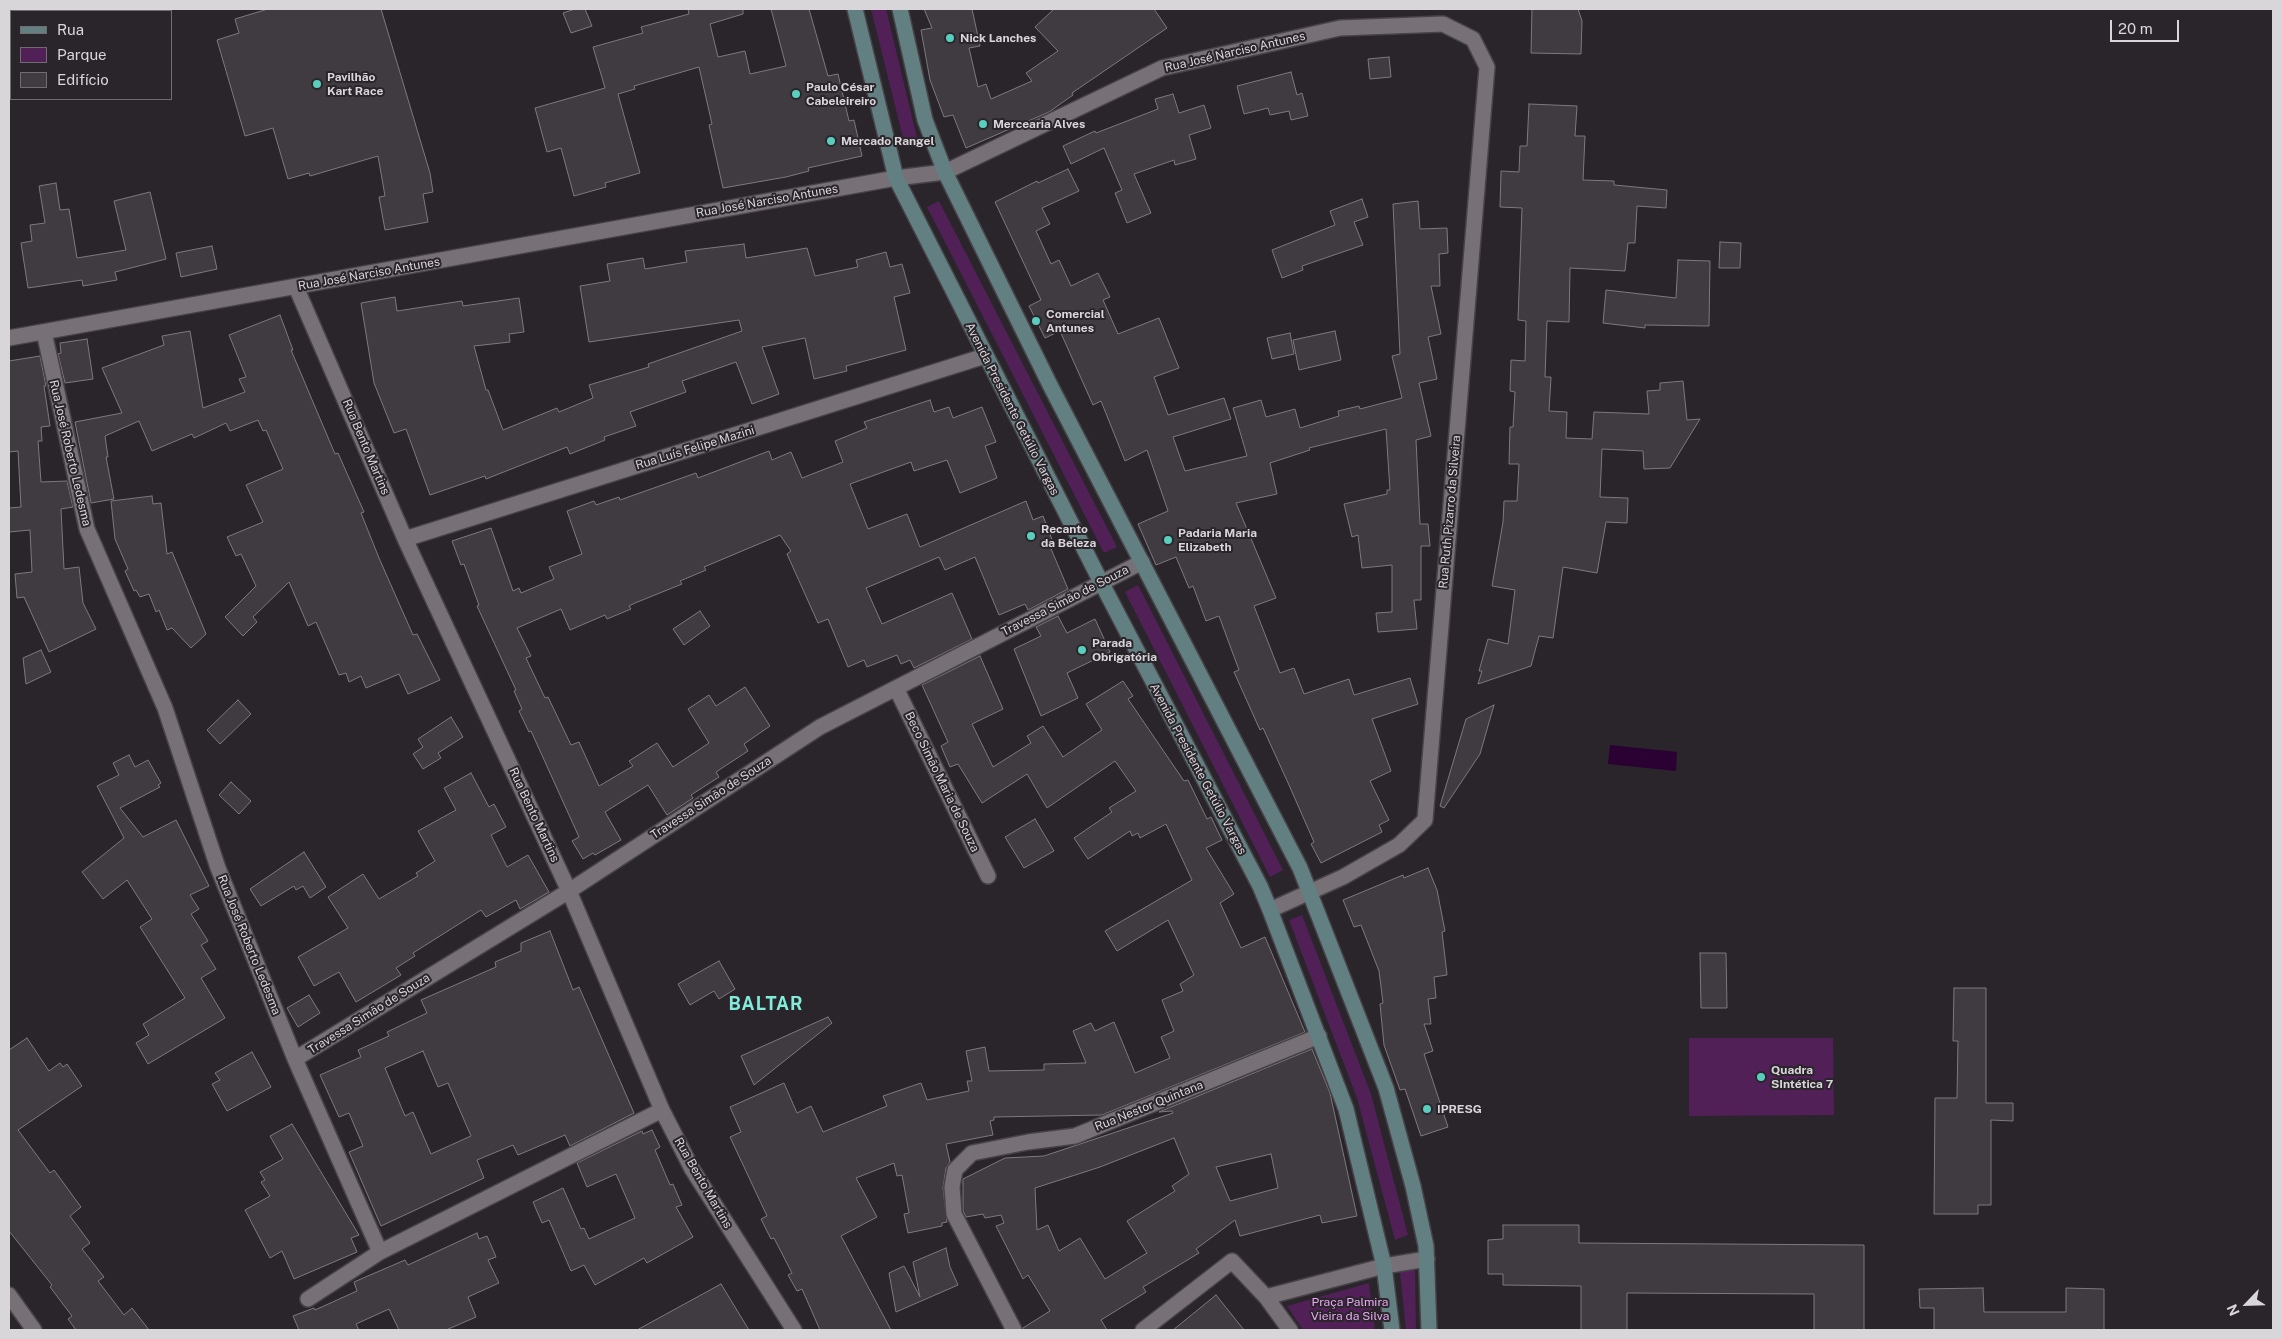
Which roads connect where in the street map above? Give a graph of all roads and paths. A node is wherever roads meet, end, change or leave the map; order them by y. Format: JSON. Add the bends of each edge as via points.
{"nodes":[{"id":1,"x":855,"y":9,"type":"edge"},
{"id":2,"x":900,"y":9,"type":"edge"},
{"id":3,"x":1487,"y":66,"type":"joint"},
{"id":4,"x":945,"y":172,"type":"junction"},
{"id":5,"x":896,"y":178,"type":"junction"},
{"id":6,"x":296,"y":287,"type":"junction"},
{"id":7,"x":44,"y":332,"type":"junction"},
{"id":8,"x":9,"y":338,"type":"edge"},
{"id":9,"x":985,"y":356,"type":"junction"},
{"id":10,"x":405,"y":539,"type":"junction"},
{"id":11,"x":1142,"y":562,"type":"junction"},
{"id":12,"x":1100,"y":582,"type":"junction"},
{"id":13,"x":896,"y":688,"type":"junction"},
{"id":14,"x":988,"y":876,"type":"dead end"},
{"id":15,"x":569,"y":891,"type":"junction"},
{"id":16,"x":1310,"y":893,"type":"junction"},
{"id":17,"x":1270,"y":910,"type":"junction"},
{"id":18,"x":1319,"y":1036,"type":"junction"},
{"id":19,"x":295,"y":1059,"type":"junction"},
{"id":20,"x":662,"y":1110,"type":"junction"},
{"id":21,"x":380,"y":1252,"type":"junction"},
{"id":22,"x":1427,"y":1259,"type":"junction"},
{"id":23,"x":1384,"y":1266,"type":"junction"},
{"id":24,"x":9,"y":1295,"type":"edge"},
{"id":25,"x":1266,"y":1296,"type":"junction"},
{"id":26,"x":308,"y":1299,"type":"dead end"},
{"id":27,"x":34,"y":1330,"type":"edge"},
{"id":28,"x":794,"y":1330,"type":"edge"},
{"id":29,"x":1014,"y":1330,"type":"edge"},
{"id":30,"x":1143,"y":1330,"type":"edge"},
{"id":31,"x":1290,"y":1330,"type":"edge"},
{"id":32,"x":1392,"y":1330,"type":"edge"},
{"id":33,"x":1428,"y":1330,"type":"edge"}],
"edges":[{"from":1,"to":5,"type":"main road","name":"Avenida Presidente Getúlio Vargas"},
{"from":2,"to":4,"type":"main road","via":[[925,120]]},
{"from":3,"to":4,"type":"street","name":"Rua José Narciso Antunes","via":[[1473,39],[1442,24],[1340,28],[1162,68]]},
{"from":3,"to":16,"type":"street","name":"Rua Ruth Pizarro da Silveira","via":[[1425,820],[1399,845]]},
{"from":4,"to":5,"type":"street","name":"Rua José Narciso Antunes"},
{"from":4,"to":11,"type":"main road"},
{"from":5,"to":6,"type":"street","name":"Rua José Narciso Antunes"},
{"from":5,"to":9,"type":"main road","name":"Avenida Presidente Getúlio Vargas"},
{"from":6,"to":7,"type":"street","name":"Rua José Narciso Antunes"},
{"from":6,"to":10,"type":"street","name":"Rua Bento Martins"},
{"from":7,"to":8,"type":"street","name":"Rua José Narciso Antunes"},
{"from":7,"to":19,"type":"street","name":"Rua José Roberto Ledesma","via":[[87,529],[164,708],[218,868]]},
{"from":9,"to":10,"type":"street","name":"Rua Luís Felipe Mazini"},
{"from":9,"to":12,"type":"main road","name":"Avenida Presidente Getúlio Vargas"},
{"from":10,"to":15,"type":"street","name":"Rua Bento Martins"},
{"from":11,"to":12,"type":"street","name":"Travessa Simão de Souza"},
{"from":11,"to":16,"type":"main road"},
{"from":12,"to":13,"type":"street","name":"Travessa Simão de Souza"},
{"from":12,"to":17,"type":"main road","name":"Avenida Presidente Getúlio Vargas"},
{"from":13,"to":14,"type":"street","name":"Beco Simão Maria de Souza"},
{"from":13,"to":15,"type":"street","name":"Travessa Simão de Souza","via":[[820,727]]},
{"from":15,"to":19,"type":"street","name":"Travessa Simão de Souza"},
{"from":15,"to":20,"type":"street","name":"Rua Bento Martins"},
{"from":16,"to":17,"type":"street","name":"Rua Ruth Pizarro da Silveira"},
{"from":16,"to":22,"type":"main road","via":[[1386,1088],[1413,1186]]},
{"from":17,"to":18,"type":"main road","name":"Avenida Presidente Getúlio Vargas"},
{"from":18,"to":23,"type":"main road","name":"Avenida Presidente Getúlio Vargas","via":[[1346,1109]]},
{"from":18,"to":29,"type":"street","name":"Rua Nestor Quintana","via":[[1075,1136],[972,1153],[955,1170],[952,1187],[954,1214]]},
{"from":19,"to":21,"type":"street","name":"Rua José Roberto Ledesma"},
{"from":20,"to":21,"type":"street"},
{"from":20,"to":28,"type":"street","name":"Rua Bento Martins","via":[[692,1169]]},
{"from":21,"to":26,"type":"street"},
{"from":22,"to":23,"type":"street"},
{"from":22,"to":33,"type":"main road"},
{"from":23,"to":25,"type":"street"},
{"from":23,"to":32,"type":"main road","name":"Avenida Presidente Getúlio Vargas"},
{"from":24,"to":27,"type":"street"},
{"from":25,"to":30,"type":"street","via":[[1232,1261]]},
{"from":25,"to":31,"type":"street"}]}
